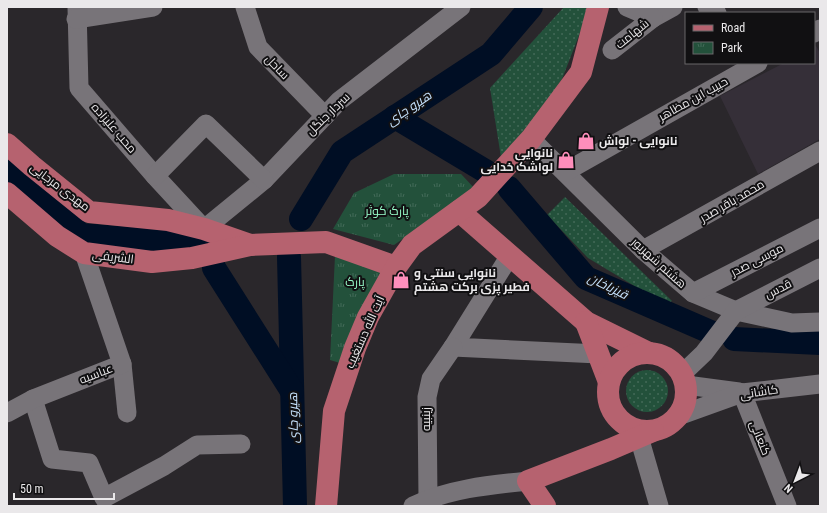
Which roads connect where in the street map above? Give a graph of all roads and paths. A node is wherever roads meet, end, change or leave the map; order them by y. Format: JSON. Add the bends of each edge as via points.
{"nodes":[{"id":1,"x":153,"y":7,"type":"edge"},
{"id":2,"x":245,"y":7,"type":"edge"},
{"id":3,"x":598,"y":7,"type":"edge"},
{"id":4,"x":627,"y":7,"type":"edge"},
{"id":5,"x":673,"y":7,"type":"edge"},
{"id":6,"x":460,"y":8,"type":"edge"},
{"id":7,"x":76,"y":13,"type":"edge"},
{"id":8,"x":652,"y":18,"type":"junction"},
{"id":9,"x":612,"y":50,"type":"dead end"},
{"id":10,"x":756,"y":64,"type":"edge"},
{"id":11,"x":325,"y":116,"type":"junction"},
{"id":12,"x":531,"y":139,"type":"junction"},
{"id":13,"x":7,"y":144,"type":"edge"},
{"id":14,"x":820,"y":151,"type":"edge"},
{"id":15,"x":565,"y":172,"type":"junction"},
{"id":16,"x":155,"y":176,"type":"junction"},
{"id":17,"x":264,"y":180,"type":"junction"},
{"id":18,"x":7,"y":194,"type":"edge"},
{"id":19,"x":459,"y":211,"type":"junction"},
{"id":20,"x":820,"y":228,"type":"edge"},
{"id":21,"x":204,"y":229,"type":"junction"},
{"id":22,"x":250,"y":245,"type":"junction"},
{"id":23,"x":644,"y":250,"type":"junction"},
{"id":24,"x":84,"y":253,"type":"junction"},
{"id":25,"x":510,"y":257,"type":"junction"},
{"id":26,"x":396,"y":267,"type":"junction"},
{"id":27,"x":820,"y":268,"type":"edge"},
{"id":28,"x":693,"y":293,"type":"junction"},
{"id":29,"x":736,"y":311,"type":"junction"},
{"id":30,"x":586,"y":322,"type":"junction"},
{"id":31,"x":820,"y":322,"type":"edge"},
{"id":32,"x":453,"y":347,"type":"junction"},
{"id":33,"x":649,"y":353,"type":"junction"},
{"id":34,"x":599,"y":354,"type":"junction"},
{"id":35,"x":122,"y":364,"type":"junction"},
{"id":36,"x":684,"y":379,"type":"junction"},
{"id":37,"x":609,"y":382,"type":"junction"},
{"id":38,"x":820,"y":384,"type":"edge"},
{"id":39,"x":742,"y":393,"type":"junction"},
{"id":40,"x":33,"y":399,"type":"junction"},
{"id":41,"x":7,"y":413,"type":"edge"},
{"id":42,"x":127,"y":413,"type":"dead end"},
{"id":43,"x":614,"y":413,"type":"junction"},
{"id":44,"x":678,"y":416,"type":"junction"},
{"id":45,"x":646,"y":434,"type":"junction"},
{"id":46,"x":241,"y":444,"type":"dead end"},
{"id":47,"x":611,"y":449,"type":"junction"},
{"id":48,"x":528,"y":481,"type":"junction"},
{"id":49,"x":420,"y":502,"type":"edge"},
{"id":50,"x":654,"y":505,"type":"edge"},
{"id":51,"x":326,"y":506,"type":"edge"},
{"id":52,"x":545,"y":506,"type":"edge"},
{"id":53,"x":787,"y":506,"type":"edge"}],
"edges":[{"from":1,"to":7,"type":"street"},
{"from":2,"to":11,"type":"street","name":"ساحل","via":[[258,48]]},
{"from":3,"to":12,"type":"main road","via":[[581,72]]},
{"from":4,"to":8,"type":"street","name":"شهامت"},
{"from":5,"to":8,"type":"street","name":"شهامت"},
{"from":6,"to":11,"type":"street","name":"سردار جنگل","via":[[339,101]]},
{"from":7,"to":16,"type":"street","name":"محب علیزاده","via":[[79,88]]},
{"from":8,"to":9,"type":"street","name":"شهامت"},
{"from":10,"to":15,"type":"street","name":"حبیب ابن مظاهر"},
{"from":11,"to":17,"type":"street","name":"سردار جنگل"},
{"from":12,"to":15,"type":"street","name":"هشتم شهریور"},
{"from":12,"to":19,"type":"main road","name":"آیت الله دستغیب","via":[[478,197]]},
{"from":13,"to":21,"type":"main road","name":"مهدی مرجایی","via":[[90,212],[168,220]]},
{"from":14,"to":23,"type":"street","name":"محمد باقر صدر"},
{"from":15,"to":23,"type":"street","name":"هشتم شهریور"},
{"from":16,"to":17,"type":"street","via":[[206,124]]},
{"from":16,"to":21,"type":"street","name":"محب علیزاده"},
{"from":17,"to":21,"type":"street","name":"سردار جنگل"},
{"from":18,"to":24,"type":"main road","name":"الشریفی","via":[[57,236]]},
{"from":19,"to":25,"type":"main road"},
{"from":19,"to":26,"type":"main road","name":"آیت الله دستغیب","via":[[412,245]]},
{"from":20,"to":28,"type":"street","name":"موسی صدر"},
{"from":21,"to":22,"type":"main road","name":"مهدی مرجایی"},
{"from":22,"to":24,"type":"main road","name":"الشریفی","via":[[192,258],[152,262]]},
{"from":22,"to":26,"type":"main road","via":[[326,242]]},
{"from":23,"to":28,"type":"street","name":"هشتم شهریور"},
{"from":24,"to":35,"type":"street","name":"عباسیه"},
{"from":25,"to":30,"type":"main road"},
{"from":25,"to":32,"type":"street","name":"زینبیه"},
{"from":26,"to":51,"type":"main road","name":"آیت الله دستغیب","via":[[368,317],[334,411]]},
{"from":27,"to":29,"type":"street","name":"قدس"},
{"from":28,"to":29,"type":"street","name":"هشتم شهریور"},
{"from":29,"to":31,"type":"street","name":"هشتم شهریور","via":[[792,323]]},
{"from":29,"to":36,"type":"street"},
{"from":30,"to":33,"type":"main road"},
{"from":30,"to":34,"type":"main road"},
{"from":32,"to":34,"type":"street"},
{"from":32,"to":49,"type":"street","name":"زینبیه","via":[[431,379],[427,397]]},
{"from":33,"to":36,"type":"main road","via":[[662,356],[673,363]]},
{"from":33,"to":37,"type":"main road","via":[[636,354],[624,360]]},
{"from":34,"to":37,"type":"main road"},
{"from":35,"to":40,"type":"street","name":"عباسیه"},
{"from":35,"to":42,"type":"street"},
{"from":36,"to":39,"type":"street"},
{"from":36,"to":44,"type":"main road","via":[[686,396]]},
{"from":37,"to":43,"type":"main road","via":[[608,392]]},
{"from":38,"to":39,"type":"street","name":"کاشانی"},
{"from":39,"to":44,"type":"street","name":"کاشانی"},
{"from":39,"to":53,"type":"street","name":"کنعانی"},
{"from":40,"to":41,"type":"street","name":"عباسیه"},
{"from":40,"to":46,"type":"street","via":[[52,459],[89,463],[104,498],[164,466],[197,444]]},
{"from":43,"to":45,"type":"main road","via":[[631,428]]},
{"from":43,"to":47,"type":"main road"},
{"from":44,"to":45,"type":"main road","via":[[662,428]]},
{"from":45,"to":47,"type":"main road"},
{"from":45,"to":50,"type":"street"},
{"from":47,"to":48,"type":"main road"},
{"from":48,"to":49,"type":"street","via":[[476,487]]},
{"from":48,"to":52,"type":"main road"}]}
